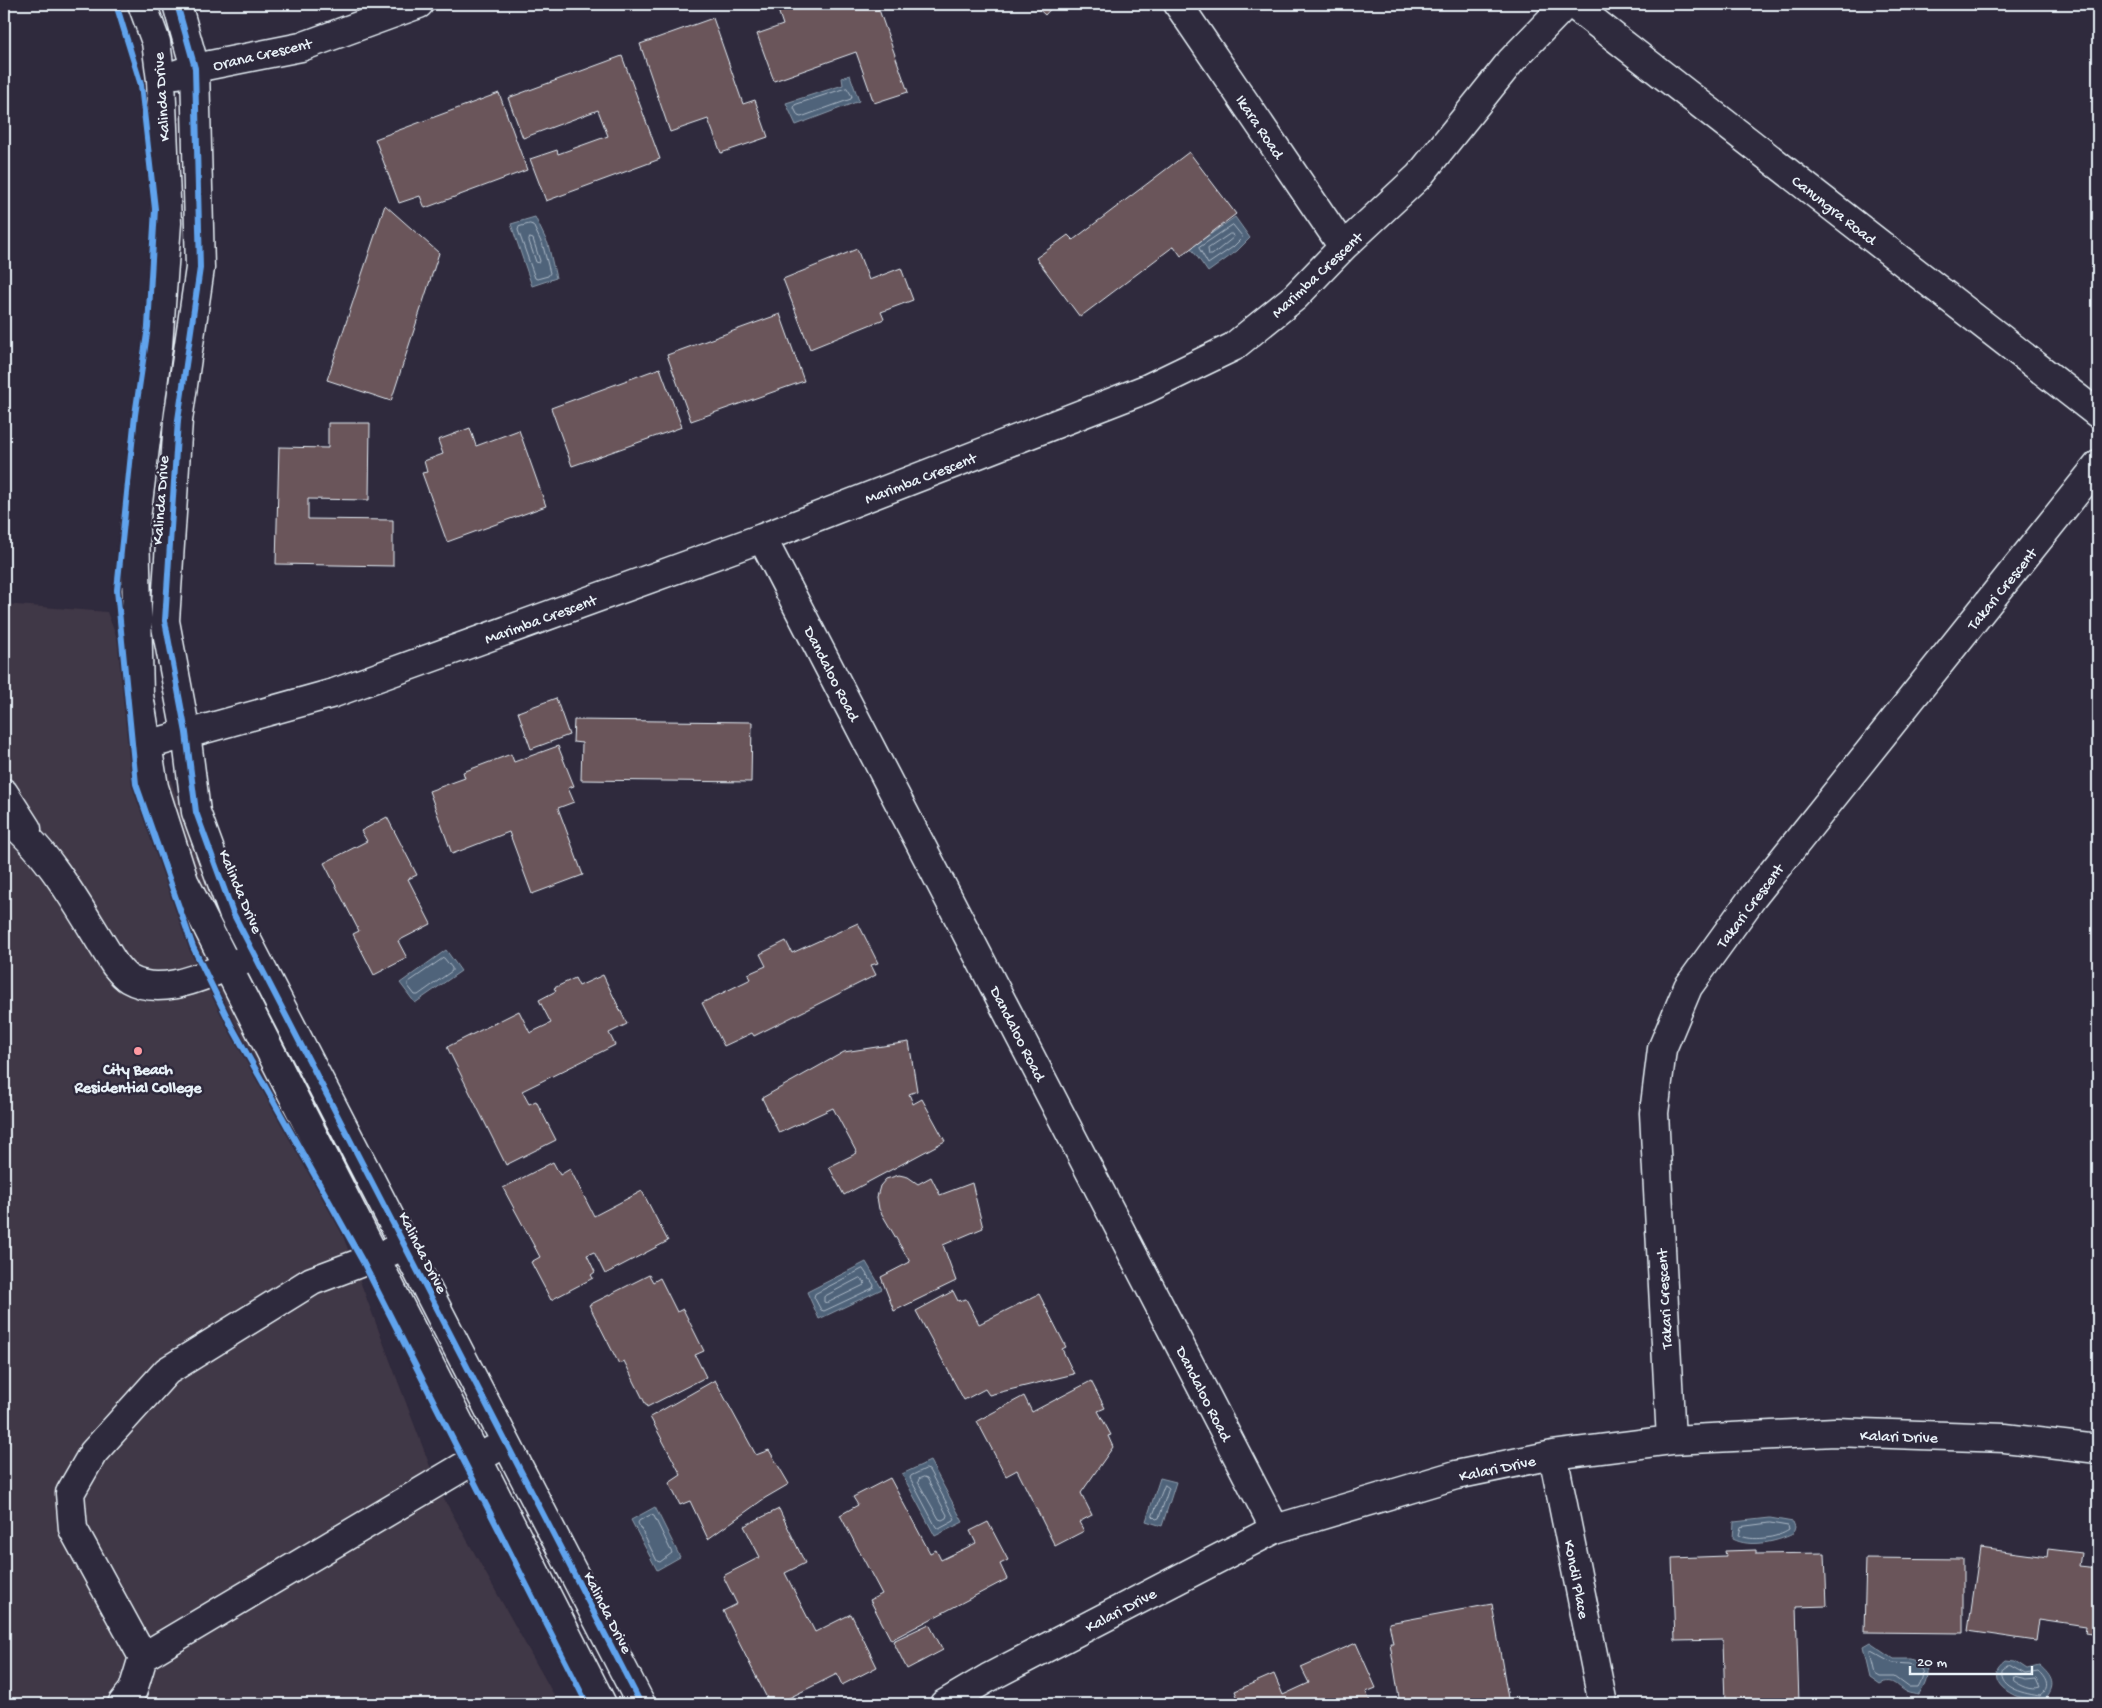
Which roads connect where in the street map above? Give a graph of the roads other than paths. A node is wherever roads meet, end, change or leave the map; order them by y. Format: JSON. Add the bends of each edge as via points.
{"nodes":[{"id":1,"x":142,"y":4,"type":"edge"},
{"id":2,"x":177,"y":4,"type":"edge"},
{"id":3,"x":419,"y":4,"type":"edge"},
{"id":4,"x":1178,"y":4,"type":"edge"},
{"id":5,"x":1566,"y":4,"type":"edge"},
{"id":6,"x":1572,"y":4,"type":"edge"},
{"id":7,"x":195,"y":68,"type":"junction"},
{"id":8,"x":161,"y":80,"type":"junction"},
{"id":9,"x":1344,"y":247,"type":"junction"},
{"id":10,"x":2098,"y":414,"type":"edge"},
{"id":11,"x":2098,"y":465,"type":"edge"},
{"id":12,"x":762,"y":538,"type":"junction"},
{"id":13,"x":186,"y":733,"type":"junction"},
{"id":14,"x":147,"y":745,"type":"junction"},
{"id":15,"x":4,"y":792,"type":"edge"},
{"id":16,"x":4,"y":817,"type":"edge"},
{"id":17,"x":47,"y":861,"type":"junction"},
{"id":18,"x":256,"y":956,"type":"junction"},
{"id":19,"x":227,"y":966,"type":"junction"},
{"id":20,"x":405,"y":1246,"type":"junction"},
{"id":21,"x":374,"y":1258,"type":"junction"},
{"id":22,"x":1671,"y":1440,"type":"junction"},
{"id":23,"x":507,"y":1444,"type":"junction"},
{"id":24,"x":2098,"y":1449,"type":"edge"},
{"id":25,"x":1553,"y":1455,"type":"junction"},
{"id":26,"x":478,"y":1458,"type":"junction"},
{"id":27,"x":1275,"y":1529,"type":"junction"},
{"id":28,"x":143,"y":1657,"type":"junction"},
{"id":29,"x":122,"y":1704,"type":"edge"},
{"id":30,"x":602,"y":1704,"type":"edge"},
{"id":31,"x":641,"y":1704,"type":"edge"},
{"id":32,"x":944,"y":1704,"type":"edge"},
{"id":33,"x":1603,"y":1704,"type":"edge"}],
"edges":[{"from":1,"to":8,"type":"street","name":"Kalinda Drive","via":[[156,42]]},
{"from":2,"to":7,"type":"street","name":"Kalinda Drive"},
{"from":3,"to":7,"type":"street","name":"Orana Crescent","via":[[300,47]]},
{"from":4,"to":9,"type":"street","name":"Ikara Road"},
{"from":5,"to":9,"type":"street","name":"Marimba Crescent","via":[[1512,61],[1419,176]]},
{"from":6,"to":10,"type":"street","name":"Canungra Road"},
{"from":7,"to":8,"type":"street","name":"Orana Crescent"},
{"from":7,"to":13,"type":"street","name":"Kalinda Drive","via":[[200,268],[178,420],[166,620]]},
{"from":8,"to":14,"type":"street","name":"Kalinda Drive","via":[[167,223],[158,346],[135,526],[139,695]]},
{"from":9,"to":12,"type":"street","name":"Marimba Crescent","via":[[1295,297],[1233,347],[1146,389]]},
{"from":11,"to":22,"type":"street","name":"Takari Crescent","via":[[1753,897],[1688,987],[1662,1049],[1654,1113]]},
{"from":12,"to":13,"type":"street","name":"Marimba Crescent","via":[[334,693]]},
{"from":12,"to":27,"type":"street","name":"Dandaloo Road"},
{"from":13,"to":14,"type":"street","name":"Marimba Crescent"},
{"from":13,"to":18,"type":"street","name":"Kalinda Drive","via":[[196,812],[233,913]]},
{"from":14,"to":19,"type":"street","name":"Kalinda Drive","via":[[154,787],[184,881]]},
{"from":15,"to":17,"type":"street"},
{"from":16,"to":17,"type":"street","via":[[31,841]]},
{"from":17,"to":19,"type":"street","via":[[115,965],[129,979],[168,986]]},
{"from":18,"to":19,"type":"street"},
{"from":18,"to":20,"type":"street","name":"Kalinda Drive"},
{"from":19,"to":21,"type":"street","name":"Kalinda Drive"},
{"from":20,"to":21,"type":"street"},
{"from":20,"to":23,"type":"street","name":"Kalinda Drive"},
{"from":21,"to":26,"type":"street","name":"Kalinda Drive"},
{"from":21,"to":28,"type":"street","via":[[312,1281],[167,1371],[93,1453],[70,1493],[73,1529]]},
{"from":22,"to":24,"type":"street","name":"Kalari Drive","via":[[1835,1432],[2005,1438]]},
{"from":22,"to":25,"type":"street","name":"Kalari Drive"},
{"from":23,"to":26,"type":"street"},
{"from":23,"to":31,"type":"street","name":"Kalinda Drive"},
{"from":25,"to":27,"type":"street","name":"Kalari Drive","via":[[1456,1475]]},
{"from":25,"to":33,"type":"street","name":"Kondil Place"},
{"from":26,"to":28,"type":"street"},
{"from":26,"to":30,"type":"street","name":"Kalinda Drive"},
{"from":27,"to":32,"type":"street","name":"Kalari Drive"},
{"from":28,"to":29,"type":"street","via":[[133,1690]]}]}
